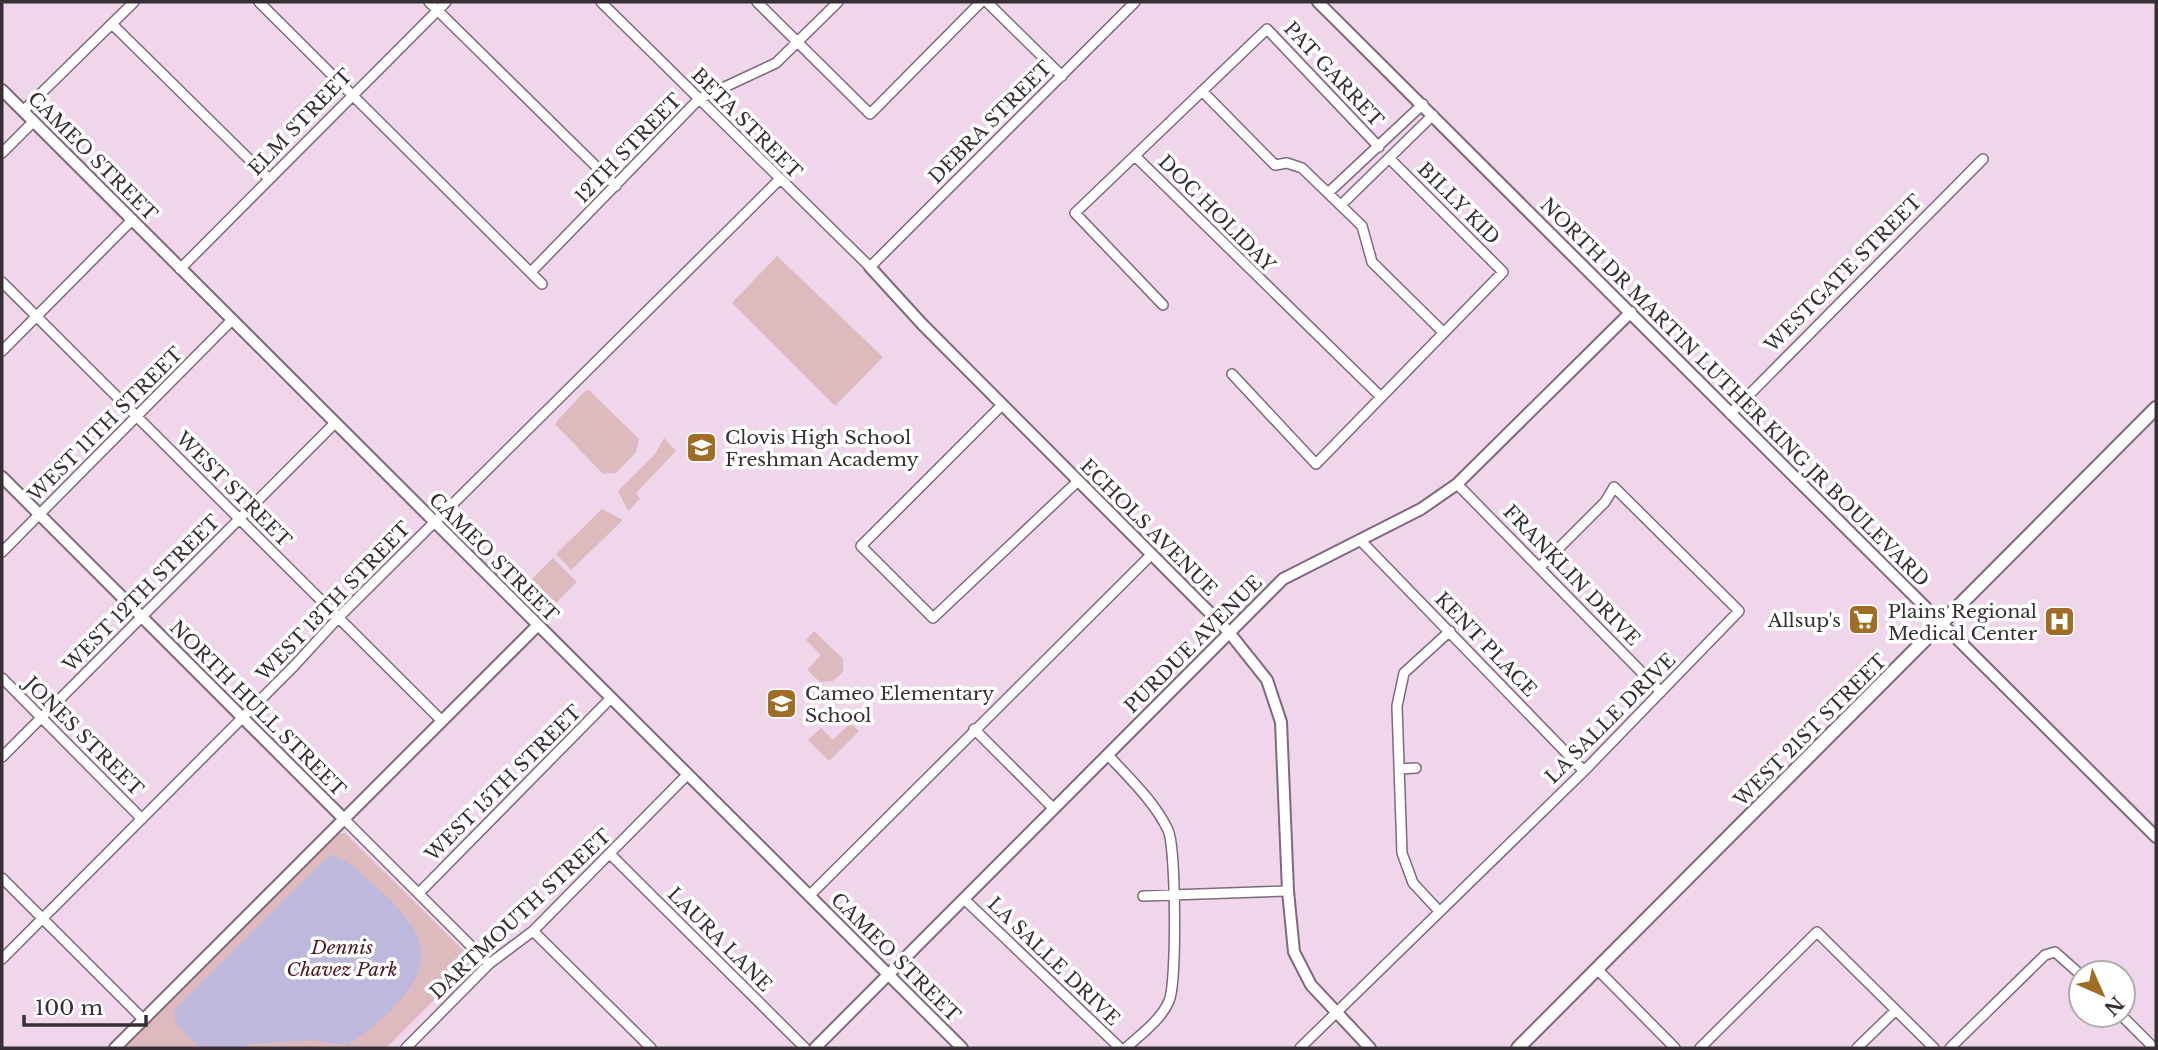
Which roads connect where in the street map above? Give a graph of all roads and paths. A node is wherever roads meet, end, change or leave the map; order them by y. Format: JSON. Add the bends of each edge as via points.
{"nodes":[{"id":1,"x":134,"y":2,"type":"edge"},
{"id":2,"x":259,"y":2,"type":"edge"},
{"id":3,"x":429,"y":2,"type":"edge"},
{"id":4,"x":446,"y":2,"type":"edge"},
{"id":5,"x":601,"y":2,"type":"edge"},
{"id":6,"x":757,"y":2,"type":"edge"},
{"id":7,"x":838,"y":2,"type":"edge"},
{"id":8,"x":981,"y":2,"type":"edge"},
{"id":9,"x":987,"y":2,"type":"edge"},
{"id":10,"x":1135,"y":2,"type":"edge"},
{"id":11,"x":1318,"y":2,"type":"edge"},
{"id":12,"x":438,"y":10,"type":"junction"},
{"id":13,"x":112,"y":24,"type":"junction"},
{"id":14,"x":798,"y":43,"type":"junction"},
{"id":15,"x":1062,"y":76,"type":"junction"},
{"id":16,"x":2,"y":90,"type":"edge"},
{"id":17,"x":1202,"y":91,"type":"junction"},
{"id":18,"x":353,"y":93,"type":"junction"},
{"id":19,"x":699,"y":99,"type":"junction"},
{"id":20,"x":1423,"y":104,"type":"junction"},
{"id":21,"x":23,"y":111,"type":"junction"},
{"id":22,"x":1433,"y":115,"type":"junction"},
{"id":23,"x":33,"y":122,"type":"junction"},
{"id":24,"x":1379,"y":147,"type":"junction"},
{"id":25,"x":2,"y":153,"type":"edge"},
{"id":26,"x":1135,"y":156,"type":"junction"},
{"id":27,"x":1390,"y":159,"type":"junction"},
{"id":28,"x":1983,"y":159,"type":"dead end"},
{"id":29,"x":269,"y":179,"type":"junction"},
{"id":30,"x":779,"y":180,"type":"junction"},
{"id":31,"x":617,"y":186,"type":"junction"},
{"id":32,"x":1328,"y":193,"type":"junction"},
{"id":33,"x":1341,"y":205,"type":"junction"},
{"id":34,"x":132,"y":220,"type":"junction"},
{"id":35,"x":870,"y":267,"type":"junction"},
{"id":36,"x":180,"y":269,"type":"junction"},
{"id":37,"x":531,"y":272,"type":"junction"},
{"id":38,"x":2,"y":282,"type":"edge"},
{"id":39,"x":542,"y":284,"type":"dead end"},
{"id":40,"x":1163,"y":305,"type":"dead end"},
{"id":41,"x":1631,"y":312,"type":"junction"},
{"id":42,"x":36,"y":316,"type":"junction"},
{"id":43,"x":232,"y":320,"type":"junction"},
{"id":44,"x":1443,"y":332,"type":"junction"},
{"id":45,"x":2,"y":351,"type":"edge"},
{"id":46,"x":1233,"y":374,"type":"dead end"},
{"id":47,"x":1381,"y":397,"type":"junction"},
{"id":48,"x":1002,"y":405,"type":"junction"},
{"id":49,"x":2156,"y":408,"type":"edge"},
{"id":50,"x":1730,"y":414,"type":"junction"},
{"id":51,"x":137,"y":416,"type":"junction"},
{"id":52,"x":335,"y":423,"type":"junction"},
{"id":53,"x":2,"y":477,"type":"edge"},
{"id":54,"x":1078,"y":481,"type":"junction"},
{"id":55,"x":1457,"y":484,"type":"junction"},
{"id":56,"x":39,"y":514,"type":"junction"},
{"id":57,"x":240,"y":519,"type":"junction"},
{"id":58,"x":436,"y":524,"type":"junction"},
{"id":59,"x":1362,"y":541,"type":"junction"},
{"id":60,"x":2,"y":552,"type":"edge"},
{"id":61,"x":1151,"y":555,"type":"junction"},
{"id":62,"x":1540,"y":566,"type":"junction"},
{"id":63,"x":142,"y":617,"type":"junction"},
{"id":64,"x":339,"y":617,"type":"junction"},
{"id":65,"x":1943,"y":624,"type":"junction"},
{"id":66,"x":538,"y":625,"type":"junction"},
{"id":67,"x":1228,"y":631,"type":"junction"},
{"id":68,"x":1450,"y":631,"type":"junction"},
{"id":69,"x":2,"y":678,"type":"edge"},
{"id":70,"x":1661,"y":692,"type":"junction"},
{"id":71,"x":611,"y":698,"type":"junction"},
{"id":72,"x":41,"y":718,"type":"junction"},
{"id":73,"x":243,"y":718,"type":"junction"},
{"id":74,"x":442,"y":721,"type":"junction"},
{"id":75,"x":974,"y":729,"type":"junction"},
{"id":76,"x":1108,"y":755,"type":"junction"},
{"id":77,"x":2,"y":757,"type":"edge"},
{"id":78,"x":1416,"y":768,"type":"dead end"},
{"id":79,"x":1400,"y":769,"type":"junction"},
{"id":80,"x":1584,"y":771,"type":"junction"},
{"id":81,"x":688,"y":774,"type":"junction"},
{"id":82,"x":1054,"y":809,"type":"junction"},
{"id":83,"x":142,"y":819,"type":"junction"},
{"id":84,"x":344,"y":819,"type":"junction"},
{"id":85,"x":2156,"y":837,"type":"edge"},
{"id":86,"x":610,"y":854,"type":"junction"},
{"id":87,"x":2,"y":878,"type":"edge"},
{"id":88,"x":1288,"y":891,"type":"junction"},
{"id":89,"x":419,"y":893,"type":"junction"},
{"id":90,"x":1174,"y":895,"type":"junction"},
{"id":91,"x":809,"y":896,"type":"junction"},
{"id":92,"x":1143,"y":896,"type":"dead end"},
{"id":93,"x":964,"y":900,"type":"junction"},
{"id":94,"x":1439,"y":911,"type":"junction"},
{"id":95,"x":42,"y":919,"type":"junction"},
{"id":96,"x":533,"y":931,"type":"junction"},
{"id":97,"x":2,"y":959,"type":"edge"},
{"id":98,"x":2067,"y":963,"type":"edge"},
{"id":99,"x":489,"y":964,"type":"junction"},
{"id":100,"x":1597,"y":969,"type":"junction"},
{"id":101,"x":888,"y":974,"type":"junction"},
{"id":102,"x":1895,"y":1011,"type":"junction"},
{"id":103,"x":1336,"y":1013,"type":"junction"},
{"id":104,"x":144,"y":1020,"type":"junction"},
{"id":105,"x":2135,"y":1029,"type":"edge"},
{"id":106,"x":116,"y":1048,"type":"edge"},
{"id":107,"x":406,"y":1048,"type":"edge"},
{"id":108,"x":651,"y":1048,"type":"edge"},
{"id":109,"x":805,"y":1048,"type":"edge"},
{"id":110,"x":815,"y":1048,"type":"edge"},
{"id":111,"x":962,"y":1048,"type":"edge"},
{"id":112,"x":1120,"y":1048,"type":"edge"},
{"id":113,"x":1126,"y":1048,"type":"edge"},
{"id":114,"x":1300,"y":1048,"type":"edge"},
{"id":115,"x":1370,"y":1048,"type":"edge"},
{"id":116,"x":1518,"y":1048,"type":"edge"},
{"id":117,"x":1675,"y":1048,"type":"edge"},
{"id":118,"x":1700,"y":1048,"type":"edge"},
{"id":119,"x":1857,"y":1048,"type":"edge"},
{"id":120,"x":1934,"y":1048,"type":"edge"},
{"id":121,"x":1950,"y":1048,"type":"edge"},
{"id":122,"x":2154,"y":1048,"type":"edge"}],
"edges":[{"from":1,"to":13,"type":"street"},
{"from":2,"to":18,"type":"street"},
{"from":3,"to":12,"type":"street"},
{"from":4,"to":12,"type":"street","name":"ELM STREET"},
{"from":5,"to":19,"type":"street","name":"BETA STREET"},
{"from":6,"to":14,"type":"street"},
{"from":7,"to":14,"type":"street","name":"12TH STREET"},
{"from":8,"to":14,"type":"street","via":[[870,114]]},
{"from":9,"to":15,"type":"street"},
{"from":10,"to":15,"type":"street","name":"DEBRA STREET"},
{"from":11,"to":20,"type":"street","name":"NORTH DR MARTIN LUTHER KING JR BOULEVARD"},
{"from":12,"to":18,"type":"street","name":"ELM STREET"},
{"from":12,"to":31,"type":"street"},
{"from":13,"to":21,"type":"street"},
{"from":13,"to":29,"type":"street"},
{"from":14,"to":19,"type":"street","name":"12TH STREET","via":[[776,63]]},
{"from":15,"to":35,"type":"street","name":"DEBRA STREET"},
{"from":16,"to":21,"type":"street","name":"CAMEO STREET"},
{"from":17,"to":24,"type":"street","name":"PAT GARRET","via":[[1268,29]]},
{"from":17,"to":26,"type":"street"},
{"from":17,"to":32,"type":"street","via":[[1275,165],[1301,168]]},
{"from":18,"to":29,"type":"street","name":"ELM STREET"},
{"from":18,"to":37,"type":"street"},
{"from":19,"to":30,"type":"street","name":"BETA STREET"},
{"from":19,"to":31,"type":"street","name":"12TH STREET"},
{"from":20,"to":22,"type":"street","name":"NORTH DR MARTIN LUTHER KING JR BOULEVARD"},
{"from":20,"to":24,"type":"street"},
{"from":21,"to":23,"type":"street","name":"CAMEO STREET"},
{"from":22,"to":27,"type":"street"},
{"from":22,"to":41,"type":"street","name":"NORTH DR MARTIN LUTHER KING JR BOULEVARD"},
{"from":23,"to":25,"type":"street"},
{"from":23,"to":34,"type":"street","name":"CAMEO STREET"},
{"from":24,"to":32,"type":"street"},
{"from":26,"to":40,"type":"street","via":[[1075,213]]},
{"from":26,"to":47,"type":"street","name":"DOC HOLIDAY"},
{"from":27,"to":33,"type":"street"},
{"from":27,"to":44,"type":"street","name":"BILLY KID","via":[[1503,272]]},
{"from":28,"to":50,"type":"street","name":"WESTGATE STREET"},
{"from":29,"to":36,"type":"street","name":"ELM STREET"},
{"from":30,"to":35,"type":"street","name":"BETA STREET"},
{"from":30,"to":58,"type":"street","name":"WEST 13TH STREET"},
{"from":31,"to":37,"type":"street","name":"12TH STREET"},
{"from":32,"to":33,"type":"street"},
{"from":33,"to":44,"type":"street","via":[[1362,226],[1372,262]]},
{"from":34,"to":36,"type":"street","name":"CAMEO STREET"},
{"from":34,"to":42,"type":"street"},
{"from":35,"to":48,"type":"street","name":"ECHOLS AVENUE"},
{"from":36,"to":43,"type":"street","name":"CAMEO STREET"},
{"from":37,"to":39,"type":"street"},
{"from":38,"to":42,"type":"street","name":"WEST STREET"},
{"from":41,"to":50,"type":"street","name":"NORTH DR MARTIN LUTHER KING JR BOULEVARD"},
{"from":41,"to":55,"type":"street","name":"PURDUE AVENUE"},
{"from":42,"to":45,"type":"street"},
{"from":42,"to":51,"type":"street","name":"WEST STREET"},
{"from":43,"to":51,"type":"street","name":"WEST 11TH STREET"},
{"from":43,"to":52,"type":"street","name":"CAMEO STREET"},
{"from":44,"to":47,"type":"street"},
{"from":46,"to":47,"type":"street","via":[[1316,464]]},
{"from":48,"to":54,"type":"street","name":"ECHOLS AVENUE"},
{"from":48,"to":54,"type":"street","via":[[861,546],[933,618]]},
{"from":49,"to":65,"type":"main road","name":"WEST 21ST STREET"},
{"from":50,"to":65,"type":"street","name":"NORTH DR MARTIN LUTHER KING JR BOULEVARD"},
{"from":51,"to":56,"type":"street","name":"WEST 11TH STREET"},
{"from":51,"to":57,"type":"street","name":"WEST STREET"},
{"from":52,"to":57,"type":"street","name":"WEST 12TH STREET"},
{"from":52,"to":58,"type":"street","name":"CAMEO STREET"},
{"from":53,"to":56,"type":"street","name":"NORTH HULL STREET"},
{"from":54,"to":61,"type":"street","name":"ECHOLS AVENUE"},
{"from":55,"to":59,"type":"street","name":"PURDUE AVENUE"},
{"from":55,"to":62,"type":"street","name":"FRANKLIN DRIVE"},
{"from":56,"to":60,"type":"street","name":"WEST 11TH STREET"},
{"from":56,"to":63,"type":"street","name":"NORTH HULL STREET"},
{"from":57,"to":63,"type":"street","name":"WEST 12TH STREET"},
{"from":57,"to":64,"type":"street","name":"WEST STREET"},
{"from":58,"to":64,"type":"street","name":"WEST 13TH STREET"},
{"from":58,"to":66,"type":"street","name":"CAMEO STREET"},
{"from":59,"to":67,"type":"street","name":"PURDUE AVENUE","via":[[1283,579]]},
{"from":59,"to":68,"type":"street","name":"KENT PLACE"},
{"from":61,"to":67,"type":"street","name":"ECHOLS AVENUE"},
{"from":61,"to":75,"type":"street"},
{"from":62,"to":70,"type":"street","name":"FRANKLIN DRIVE"},
{"from":62,"to":70,"type":"street","name":"LA SALLE DRIVE","via":[[1605,502],[1614,487],[1739,611]]},
{"from":63,"to":72,"type":"street","name":"WEST 12TH STREET"},
{"from":63,"to":73,"type":"street","name":"NORTH HULL STREET"},
{"from":64,"to":73,"type":"street","name":"WEST 13TH STREET"},
{"from":64,"to":74,"type":"street","name":"WEST STREET"},
{"from":65,"to":85,"type":"street","name":"NORTH DR MARTIN LUTHER KING JR BOULEVARD"},
{"from":65,"to":100,"type":"main road","name":"WEST 21ST STREET"},
{"from":66,"to":71,"type":"street","name":"CAMEO STREET"},
{"from":66,"to":74,"type":"street"},
{"from":67,"to":76,"type":"street","name":"PURDUE AVENUE"},
{"from":67,"to":88,"type":"street","name":"ECHOLS AVENUE","via":[[1267,680],[1281,723]]},
{"from":68,"to":79,"type":"street","via":[[1404,673],[1397,706]]},
{"from":68,"to":80,"type":"street","name":"KENT PLACE"},
{"from":69,"to":72,"type":"street","name":"JONES STREET"},
{"from":70,"to":80,"type":"street","name":"LA SALLE DRIVE"},
{"from":71,"to":81,"type":"street","name":"CAMEO STREET"},
{"from":71,"to":89,"type":"street","name":"WEST 15TH STREET"},
{"from":72,"to":77,"type":"street","name":"WEST 12TH STREET"},
{"from":72,"to":83,"type":"street","name":"JONES STREET"},
{"from":73,"to":83,"type":"street","name":"WEST 13TH STREET"},
{"from":73,"to":84,"type":"street","name":"NORTH HULL STREET"},
{"from":74,"to":84,"type":"street"},
{"from":75,"to":82,"type":"street"},
{"from":75,"to":91,"type":"street"},
{"from":76,"to":82,"type":"street","name":"PURDUE AVENUE"},
{"from":76,"to":90,"type":"street","via":[[1151,801],[1170,834]]},
{"from":78,"to":79,"type":"street"},
{"from":79,"to":94,"type":"street","via":[[1402,853],[1413,883]]},
{"from":80,"to":94,"type":"street","name":"LA SALLE DRIVE"},
{"from":81,"to":86,"type":"street","name":"DARTMOUTH STREET"},
{"from":81,"to":91,"type":"street","name":"CAMEO STREET"},
{"from":82,"to":93,"type":"street","name":"PURDUE AVENUE"},
{"from":83,"to":95,"type":"street","name":"WEST 13TH STREET"},
{"from":84,"to":89,"type":"street","name":"NORTH HULL STREET"},
{"from":84,"to":104,"type":"street"},
{"from":86,"to":96,"type":"street","name":"DARTMOUTH STREET"},
{"from":86,"to":109,"type":"street","name":"LAURA LANE"},
{"from":87,"to":95,"type":"street"},
{"from":88,"to":90,"type":"street"},
{"from":88,"to":103,"type":"street","name":"ECHOLS AVENUE","via":[[1294,952],[1311,985]]},
{"from":89,"to":99,"type":"street","name":"NORTH HULL STREET"},
{"from":90,"to":92,"type":"street"},
{"from":90,"to":113,"type":"street","via":[[1172,994],[1161,1014]]},
{"from":91,"to":101,"type":"street","name":"CAMEO STREET"},
{"from":93,"to":101,"type":"street","name":"PURDUE AVENUE"},
{"from":93,"to":112,"type":"street","name":"LA SALLE DRIVE"},
{"from":94,"to":103,"type":"street","name":"LA SALLE DRIVE"},
{"from":95,"to":97,"type":"street","name":"WEST 13TH STREET"},
{"from":95,"to":104,"type":"street"},
{"from":96,"to":99,"type":"street","name":"DARTMOUTH STREET"},
{"from":96,"to":108,"type":"street"},
{"from":98,"to":121,"type":"street","via":[[2055,952],[2045,955]]},
{"from":99,"to":107,"type":"street","name":"DARTMOUTH STREET"},
{"from":100,"to":116,"type":"main road","name":"WEST 21ST STREET"},
{"from":100,"to":117,"type":"street"},
{"from":101,"to":110,"type":"street","name":"PURDUE AVENUE"},
{"from":101,"to":111,"type":"street","name":"CAMEO STREET"},
{"from":102,"to":118,"type":"street","via":[[1817,932]]},
{"from":102,"to":119,"type":"street"},
{"from":102,"to":120,"type":"street"},
{"from":103,"to":114,"type":"street","name":"LA SALLE DRIVE"},
{"from":103,"to":115,"type":"street","name":"ECHOLS AVENUE"},
{"from":104,"to":106,"type":"street"},
{"from":105,"to":122,"type":"street"}]}
